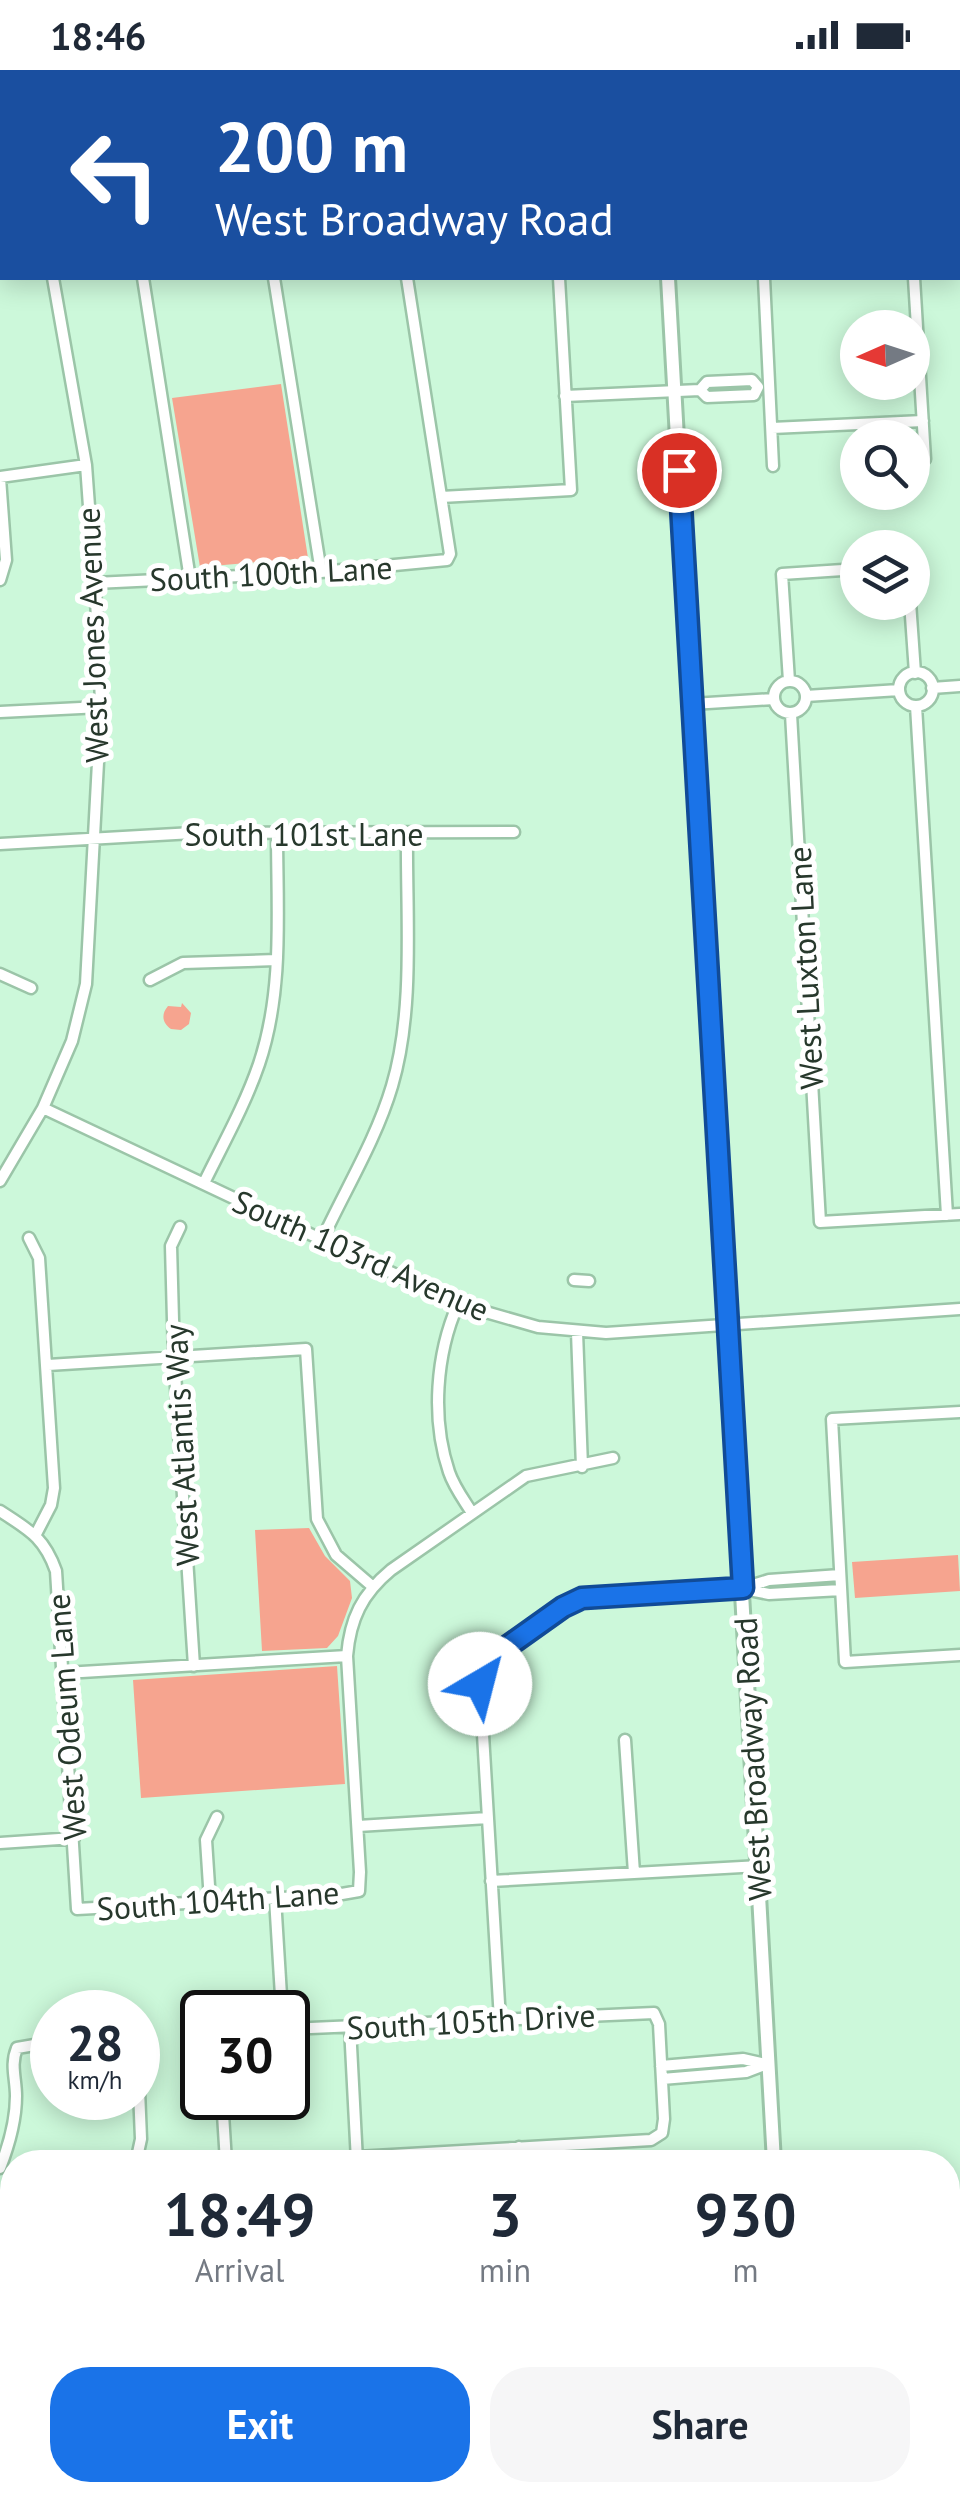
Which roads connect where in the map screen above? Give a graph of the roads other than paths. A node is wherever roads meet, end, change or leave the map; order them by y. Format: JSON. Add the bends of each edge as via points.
{"nodes":[{"id":1,"x":54,"y":280,"type":"edge"},
{"id":2,"x":143,"y":280,"type":"edge"},
{"id":3,"x":274,"y":280,"type":"edge"},
{"id":4,"x":408,"y":280,"type":"edge"},
{"id":5,"x":559,"y":280,"type":"edge"},
{"id":6,"x":668,"y":280,"type":"edge"},
{"id":7,"x":764,"y":280,"type":"edge"},
{"id":8,"x":914,"y":280,"type":"edge"},
{"id":9,"x":764,"y":387,"type":"junction"},
{"id":10,"x":675,"y":391,"type":"junction"},
{"id":11,"x":565,"y":396,"type":"junction"},
{"id":12,"x":922,"y":420,"type":"edge"},
{"id":13,"x":840,"y":425,"type":"edge"},
{"id":14,"x":772,"y":428,"type":"junction"},
{"id":15,"x":86,"y":465,"type":"junction"},
{"id":16,"x":773,"y":466,"type":"dead end"},
{"id":17,"x":0,"y":478,"type":"edge"},
{"id":18,"x":441,"y":497,"type":"junction"},
{"id":19,"x":840,"y":570,"type":"edge"},
{"id":20,"x":321,"y":572,"type":"junction"},
{"id":21,"x":190,"y":579,"type":"junction"},
{"id":22,"x":0,"y":580,"type":"edge"},
{"id":23,"x":95,"y":584,"type":"junction"},
{"id":24,"x":911,"y":620,"type":"edge"},
{"id":25,"x":914,"y":673,"type":"junction"},
{"id":26,"x":789,"y":681,"type":"junction"},
{"id":27,"x":960,"y":686,"type":"edge"},
{"id":28,"x":932,"y":688,"type":"junction"},
{"id":29,"x":899,"y":690,"type":"junction"},
{"id":30,"x":806,"y":696,"type":"junction"},
{"id":31,"x":774,"y":698,"type":"junction"},
{"id":32,"x":692,"y":704,"type":"junction"},
{"id":33,"x":916,"y":706,"type":"junction"},
{"id":34,"x":101,"y":707,"type":"junction"},
{"id":35,"x":0,"y":712,"type":"edge"},
{"id":36,"x":790,"y":714,"type":"junction"},
{"id":37,"x":514,"y":832,"type":"dead end"},
{"id":38,"x":276,"y":833,"type":"junction"},
{"id":39,"x":407,"y":834,"type":"junction"},
{"id":40,"x":93,"y":838,"type":"junction"},
{"id":41,"x":0,"y":844,"type":"edge"},
{"id":42,"x":276,"y":960,"type":"junction"},
{"id":43,"x":0,"y":974,"type":"edge"},
{"id":44,"x":150,"y":980,"type":"dead end"},
{"id":45,"x":31,"y":988,"type":"dead end"},
{"id":46,"x":43,"y":1108,"type":"junction"},
{"id":47,"x":0,"y":1181,"type":"edge"},
{"id":48,"x":204,"y":1183,"type":"junction"},
{"id":49,"x":960,"y":1214,"type":"edge"},
{"id":50,"x":947,"y":1215,"type":"junction"},
{"id":51,"x":180,"y":1227,"type":"dead end"},
{"id":52,"x":29,"y":1238,"type":"dead end"},
{"id":53,"x":322,"y":1240,"type":"junction"},
{"id":54,"x":574,"y":1280,"type":"dead end"},
{"id":55,"x":589,"y":1281,"type":"dead end"},
{"id":56,"x":458,"y":1304,"type":"junction"},
{"id":57,"x":960,"y":1309,"type":"edge"},
{"id":58,"x":728,"y":1324,"type":"junction"},
{"id":59,"x":577,"y":1332,"type":"junction"},
{"id":60,"x":174,"y":1357,"type":"junction"},
{"id":61,"x":48,"y":1366,"type":"junction"},
{"id":62,"x":960,"y":1412,"type":"edge"},
{"id":63,"x":613,"y":1458,"type":"dead end"},
{"id":64,"x":582,"y":1466,"type":"junction"},
{"id":65,"x":0,"y":1511,"type":"edge"},
{"id":66,"x":472,"y":1513,"type":"junction"},
{"id":67,"x":36,"y":1534,"type":"junction"},
{"id":68,"x":840,"y":1575,"type":"junction"},
{"id":69,"x":372,"y":1586,"type":"junction"},
{"id":70,"x":743,"y":1588,"type":"junction"},
{"id":71,"x":841,"y":1590,"type":"junction"},
{"id":72,"x":960,"y":1655,"type":"edge"},
{"id":73,"x":347,"y":1656,"type":"junction"},
{"id":74,"x":194,"y":1666,"type":"junction"},
{"id":75,"x":65,"y":1672,"type":"junction"},
{"id":76,"x":625,"y":1740,"type":"dead end"},
{"id":77,"x":217,"y":1817,"type":"dead end"},
{"id":78,"x":488,"y":1818,"type":"junction"},
{"id":79,"x":358,"y":1826,"type":"junction"},
{"id":80,"x":74,"y":1838,"type":"junction"},
{"id":81,"x":0,"y":1843,"type":"edge"},
{"id":82,"x":760,"y":1866,"type":"junction"},
{"id":83,"x":634,"y":1872,"type":"junction"},
{"id":84,"x":491,"y":1881,"type":"junction"},
{"id":85,"x":274,"y":1898,"type":"junction"},
{"id":86,"x":210,"y":1902,"type":"junction"},
{"id":87,"x":77,"y":1909,"type":"joint"},
{"id":88,"x":280,"y":1990,"type":"edge"},
{"id":89,"x":500,"y":2020,"type":"junction"},
{"id":90,"x":350,"y":2027,"type":"junction"},
{"id":91,"x":310,"y":2029,"type":"edge"},
{"id":92,"x":30,"y":2046,"type":"edge"},
{"id":93,"x":767,"y":2064,"type":"junction"},
{"id":94,"x":662,"y":2066,"type":"junction"},
{"id":95,"x":662,"y":2079,"type":"junction"},
{"id":96,"x":140,"y":2120,"type":"edge"},
{"id":97,"x":223,"y":2120,"type":"edge"},
{"id":98,"x":519,"y":2147,"type":"junction"},
{"id":99,"x":7,"y":2150,"type":"edge"},
{"id":100,"x":138,"y":2150,"type":"edge"},
{"id":101,"x":225,"y":2150,"type":"edge"},
{"id":102,"x":356,"y":2150,"type":"edge"},
{"id":103,"x":482,"y":2150,"type":"edge"},
{"id":104,"x":519,"y":2150,"type":"edge"},
{"id":105,"x":773,"y":2150,"type":"edge"}],
"edges":[{"from":1,"to":15,"type":"street","name":"West Jones Avenue"},
{"from":2,"to":21,"type":"street"},
{"from":3,"to":20,"type":"street"},
{"from":4,"to":18,"type":"street"},
{"from":5,"to":11,"type":"street"},
{"from":6,"to":10,"type":"main road","name":"West Broadway Road"},
{"from":7,"to":9,"type":"street"},
{"from":8,"to":12,"type":"street"},
{"from":9,"to":10,"type":"street","via":[[754,395]]},
{"from":9,"to":14,"type":"street"},
{"from":10,"to":11,"type":"street"},
{"from":10,"to":32,"type":"main road","name":"West Broadway Road"},
{"from":11,"to":18,"type":"street","via":[[571,490]]},
{"from":13,"to":14,"type":"street"},
{"from":14,"to":16,"type":"street"},
{"from":15,"to":17,"type":"street"},
{"from":15,"to":23,"type":"street","name":"West Jones Avenue"},
{"from":17,"to":22,"type":"street","via":[[6,560]]},
{"from":18,"to":20,"type":"street","name":"South 100th Lane","via":[[447,560]]},
{"from":19,"to":26,"type":"street","via":[[782,574]]},
{"from":20,"to":21,"type":"street","name":"South 100th Lane"},
{"from":21,"to":23,"type":"street","name":"South 100th Lane"},
{"from":23,"to":34,"type":"street","name":"West Jones Avenue"},
{"from":24,"to":25,"type":"street"},
{"from":25,"to":28,"type":"street","via":[[925,675]]},
{"from":25,"to":29,"type":"street"},
{"from":26,"to":30,"type":"street"},
{"from":26,"to":31,"type":"street"},
{"from":27,"to":28,"type":"street"},
{"from":28,"to":33,"type":"street","via":[[929,699]]},
{"from":29,"to":30,"type":"street"},
{"from":29,"to":33,"type":"street"},
{"from":30,"to":36,"type":"street"},
{"from":31,"to":32,"type":"street"},
{"from":31,"to":36,"type":"street"},
{"from":32,"to":58,"type":"main road","name":"West Broadway Road"},
{"from":33,"to":50,"type":"street"},
{"from":34,"to":35,"type":"street"},
{"from":34,"to":40,"type":"street","name":"West Jones Avenue"},
{"from":36,"to":50,"type":"street","name":"West Luxton Lane","via":[[820,1222]]},
{"from":37,"to":39,"type":"street","name":"South 101st Lane"},
{"from":38,"to":39,"type":"street","name":"South 101st Lane"},
{"from":38,"to":40,"type":"street","name":"South 101st Lane"},
{"from":38,"to":42,"type":"street"},
{"from":39,"to":53,"type":"street","via":[[403,1038],[382,1115]]},
{"from":40,"to":41,"type":"street","name":"South 101st Lane"},
{"from":40,"to":46,"type":"street","name":"West Jones Avenue","via":[[86,984],[72,1041]]},
{"from":42,"to":44,"type":"street","via":[[182,964]]},
{"from":42,"to":48,"type":"street","via":[[276,992],[259,1064]]},
{"from":43,"to":45,"type":"street"},
{"from":46,"to":47,"type":"street"},
{"from":46,"to":48,"type":"street","name":"South 103rd Avenue"},
{"from":48,"to":53,"type":"street","name":"South 103rd Avenue"},
{"from":49,"to":50,"type":"street"},
{"from":51,"to":60,"type":"street","name":"West Atlantis Way","via":[[171,1246]]},
{"from":52,"to":61,"type":"street","via":[[39,1258]]},
{"from":53,"to":56,"type":"street","name":"South 103rd Avenue"},
{"from":54,"to":55,"type":"street"},
{"from":56,"to":59,"type":"street","name":"South 103rd Avenue"},
{"from":56,"to":66,"type":"street","via":[[438,1375],[443,1449]]},
{"from":57,"to":58,"type":"street","name":"South 103rd Avenue"},
{"from":58,"to":59,"type":"street","name":"South 103rd Avenue"},
{"from":58,"to":70,"type":"main road","name":"West Broadway Road"},
{"from":59,"to":64,"type":"street"},
{"from":60,"to":61,"type":"street"},
{"from":60,"to":69,"type":"street","via":[[306,1349],[317,1519],[336,1555]]},
{"from":60,"to":74,"type":"street","name":"West Atlantis Way"},
{"from":61,"to":67,"type":"street","via":[[54,1488]]},
{"from":62,"to":68,"type":"street","via":[[832,1418]]},
{"from":63,"to":64,"type":"street"},
{"from":64,"to":66,"type":"street","via":[[526,1476]]},
{"from":65,"to":67,"type":"street"},
{"from":66,"to":69,"type":"street"},
{"from":67,"to":75,"type":"street","name":"West Odeum Lane","via":[[56,1571]]},
{"from":68,"to":70,"type":"street"},
{"from":68,"to":71,"type":"street"},
{"from":69,"to":73,"type":"street","via":[[352,1622]]},
{"from":70,"to":71,"type":"street","via":[[769,1594]]},
{"from":70,"to":78,"type":"street","via":[[582,1598],[486,1666],[480,1684]]},
{"from":70,"to":82,"type":"main road","name":"West Broadway Road"},
{"from":71,"to":72,"type":"street","via":[[845,1662]]},
{"from":73,"to":74,"type":"street"},
{"from":73,"to":79,"type":"street"},
{"from":74,"to":75,"type":"street"},
{"from":75,"to":80,"type":"street","name":"West Odeum Lane"},
{"from":76,"to":83,"type":"street"},
{"from":77,"to":86,"type":"street","via":[[206,1840]]},
{"from":78,"to":79,"type":"street"},
{"from":78,"to":84,"type":"street"},
{"from":79,"to":85,"type":"street","name":"South 104th Lane","via":[[359,1891]]},
{"from":80,"to":81,"type":"street"},
{"from":80,"to":87,"type":"street","name":"West Odeum Lane"},
{"from":82,"to":83,"type":"street"},
{"from":82,"to":93,"type":"main road","name":"West Broadway Road"},
{"from":83,"to":84,"type":"street"},
{"from":84,"to":89,"type":"street"},
{"from":85,"to":86,"type":"street","name":"South 104th Lane"},
{"from":85,"to":88,"type":"street"},
{"from":86,"to":87,"type":"street","name":"South 104th Lane"},
{"from":89,"to":90,"type":"street","name":"South 105th Drive"},
{"from":89,"to":94,"type":"street","name":"South 105th Drive","via":[[654,2013]]},
{"from":90,"to":91,"type":"street","name":"South 105th Drive"},
{"from":90,"to":102,"type":"street"},
{"from":92,"to":99,"type":"street","via":[[17,2048],[12,2061],[16,2095]]},
{"from":93,"to":94,"type":"street","via":[[744,2059]]},
{"from":93,"to":95,"type":"street"},
{"from":93,"to":105,"type":"main road","name":"West Broadway Road"},
{"from":94,"to":95,"type":"street"},
{"from":95,"to":98,"type":"street","via":[[662,2133],[651,2140]]},
{"from":96,"to":100,"type":"street"},
{"from":97,"to":101,"type":"street"},
{"from":98,"to":103,"type":"street"},
{"from":98,"to":104,"type":"street"}]}
